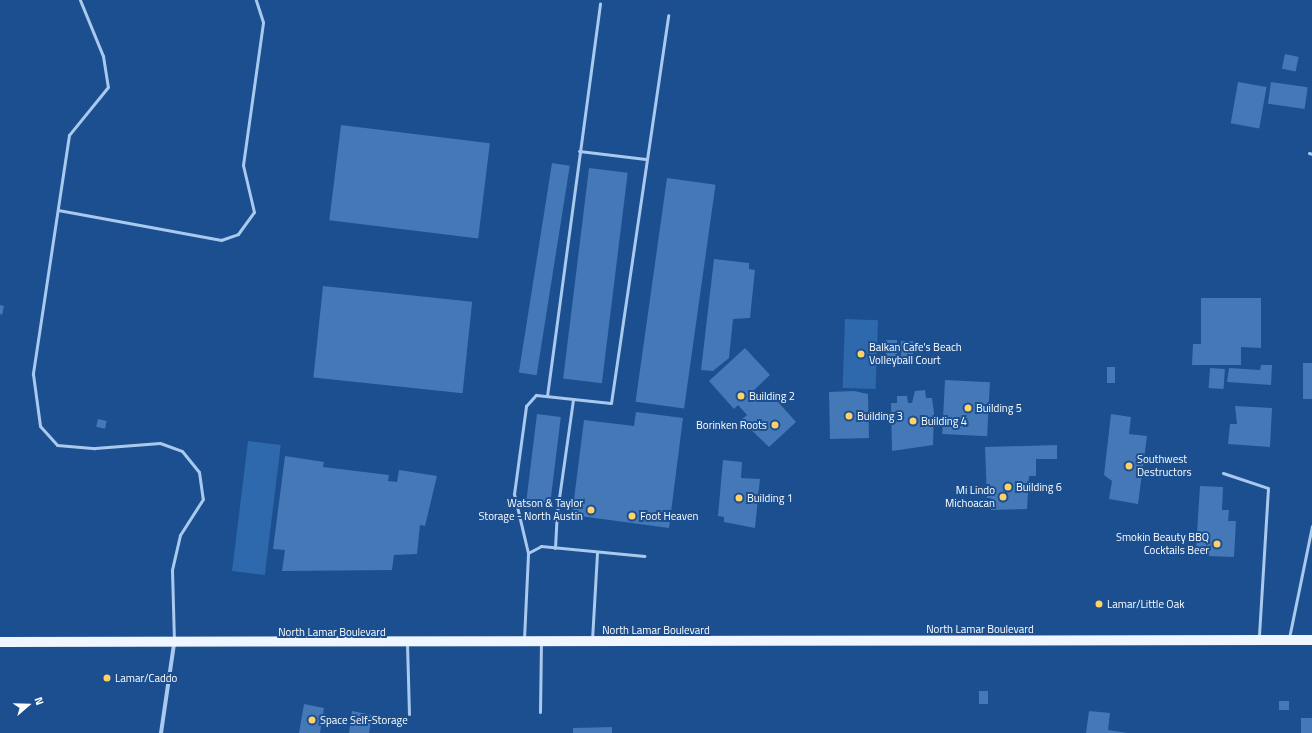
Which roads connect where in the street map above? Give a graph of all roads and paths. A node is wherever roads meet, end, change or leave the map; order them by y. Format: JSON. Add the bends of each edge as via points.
{"nodes":[{"id":1,"x":80,"y":0,"type":"edge"},
{"id":2,"x":256,"y":0,"type":"edge"},
{"id":3,"x":600,"y":4,"type":"dead end"},
{"id":4,"x":668,"y":15,"type":"dead end"},
{"id":5,"x":579,"y":151,"type":"junction"},
{"id":6,"x":646,"y":159,"type":"junction"},
{"id":7,"x":58,"y":210,"type":"junction"},
{"id":8,"x":547,"y":396,"type":"junction"},
{"id":9,"x":573,"y":399,"type":"junction"},
{"id":10,"x":1223,"y":473,"type":"dead end"},
{"id":11,"x":1312,"y":526,"type":"edge"},
{"id":12,"x":555,"y":548,"type":"junction"},
{"id":13,"x":597,"y":552,"type":"junction"},
{"id":14,"x":528,"y":553,"type":"junction"},
{"id":15,"x":645,"y":556,"type":"dead end"},
{"id":16,"x":1259,"y":640,"type":"junction"},
{"id":17,"x":1289,"y":640,"type":"junction"},
{"id":18,"x":1312,"y":640,"type":"edge"},
{"id":19,"x":0,"y":642,"type":"edge"},
{"id":20,"x":407,"y":643,"type":"junction"},
{"id":21,"x":524,"y":643,"type":"junction"},
{"id":22,"x":541,"y":643,"type":"junction"},
{"id":23,"x":592,"y":643,"type":"junction"},
{"id":24,"x":174,"y":644,"type":"junction"},
{"id":25,"x":540,"y":712,"type":"dead end"},
{"id":26,"x":409,"y":714,"type":"dead end"},
{"id":27,"x":161,"y":733,"type":"edge"}],
"edges":[{"from":1,"to":7,"type":"lane","via":[[104,56],[108,87],[69,135]]},
{"from":2,"to":7,"type":"lane","via":[[263,22],[243,165],[254,212],[238,234],[221,240]]},
{"from":3,"to":5,"type":"lane"},
{"from":4,"to":6,"type":"lane"},
{"from":5,"to":6,"type":"lane"},
{"from":5,"to":8,"type":"lane"},
{"from":6,"to":9,"type":"lane","via":[[611,403]]},
{"from":7,"to":24,"type":"lane","via":[[33,374],[40,426],[57,445],[95,448],[160,443],[182,451],[199,472],[203,499],[180,535],[172,570]]},
{"from":8,"to":9,"type":"lane"},
{"from":8,"to":14,"type":"lane","via":[[536,395],[526,406],[514,494]]},
{"from":9,"to":12,"type":"lane","via":[[557,512]]},
{"from":10,"to":16,"type":"lane","via":[[1268,488]]},
{"from":11,"to":17,"type":"lane"},
{"from":12,"to":13,"type":"lane"},
{"from":12,"to":14,"type":"lane","via":[[541,546]]},
{"from":13,"to":15,"type":"lane"},
{"from":13,"to":23,"type":"lane"},
{"from":14,"to":21,"type":"lane"},
{"from":16,"to":17,"type":"main road","name":"North Lamar Boulevard"},
{"from":16,"to":23,"type":"main road","name":"North Lamar Boulevard"},
{"from":17,"to":18,"type":"main road","name":"North Lamar Boulevard"},
{"from":19,"to":24,"type":"main road","name":"North Lamar Boulevard"},
{"from":20,"to":21,"type":"main road","name":"North Lamar Boulevard"},
{"from":20,"to":24,"type":"main road","name":"North Lamar Boulevard"},
{"from":20,"to":26,"type":"lane"},
{"from":21,"to":22,"type":"main road","name":"North Lamar Boulevard"},
{"from":22,"to":23,"type":"main road","name":"North Lamar Boulevard"},
{"from":22,"to":25,"type":"lane"},
{"from":24,"to":27,"type":"street"}]}
